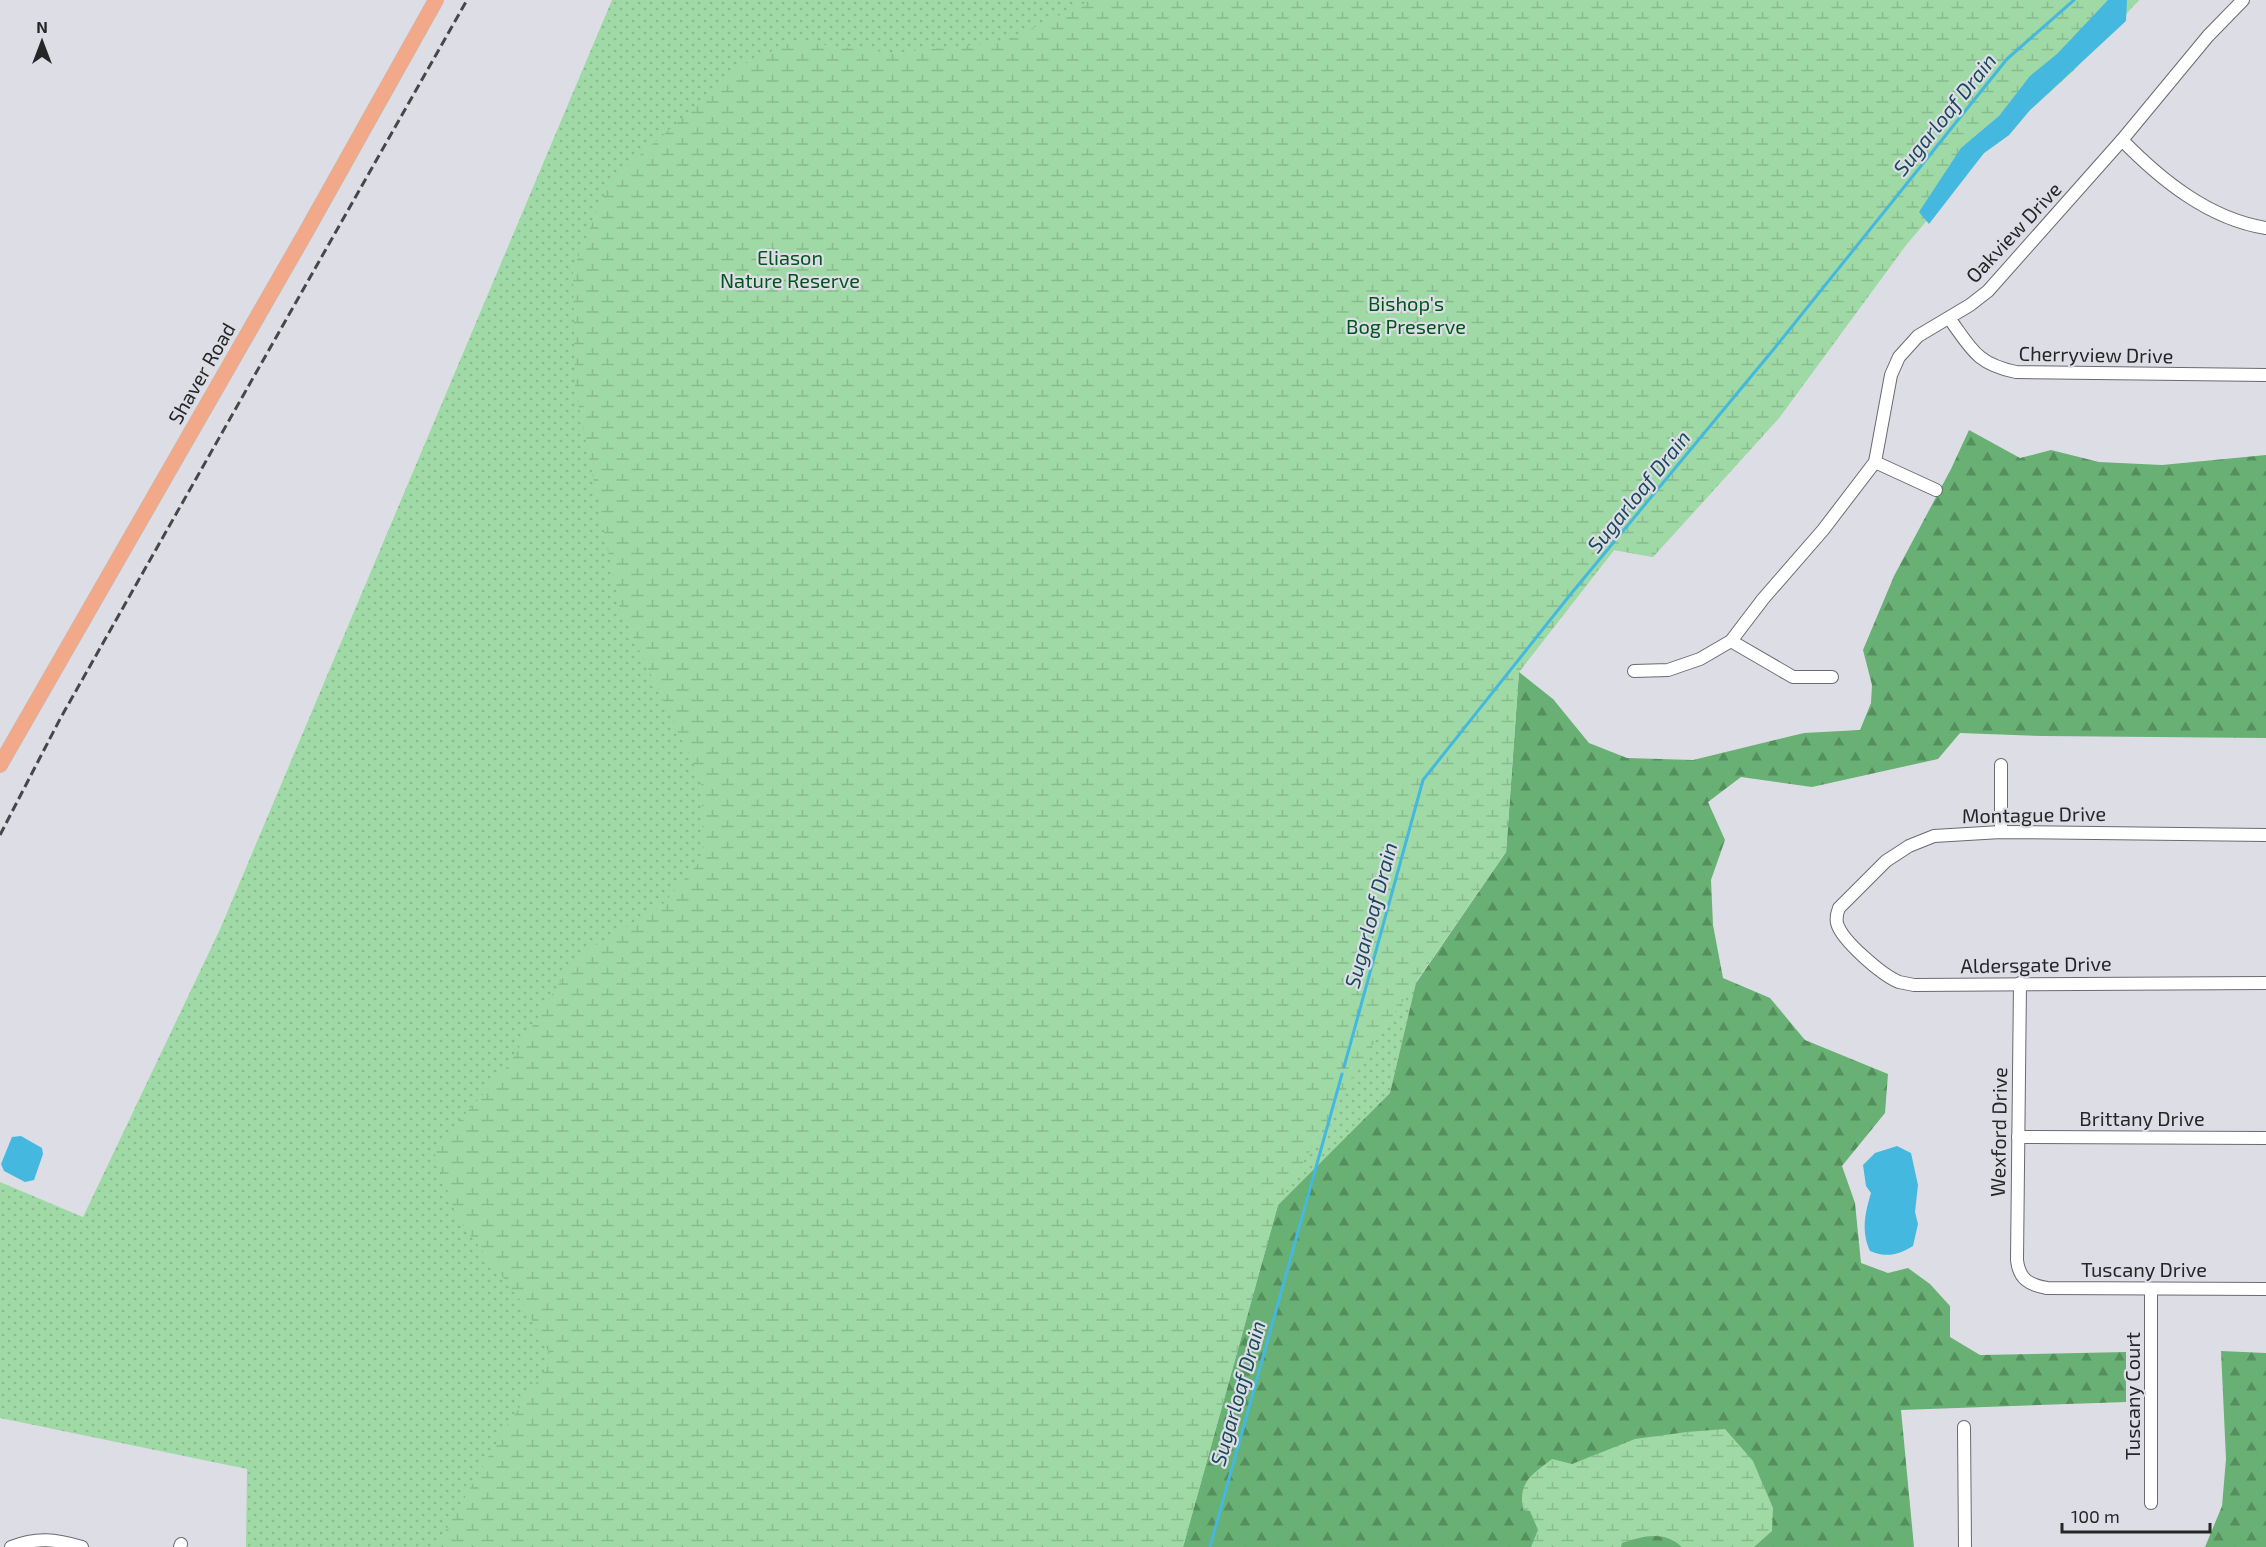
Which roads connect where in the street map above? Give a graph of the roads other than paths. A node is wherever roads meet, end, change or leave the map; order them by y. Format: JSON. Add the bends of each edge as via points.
{"nodes":[{"id":1,"x":436,"y":0,"type":"edge"},
{"id":2,"x":2243,"y":0,"type":"edge"},
{"id":3,"x":2122,"y":140,"type":"junction"},
{"id":4,"x":2266,"y":228,"type":"edge"},
{"id":5,"x":1949,"y":318,"type":"junction"},
{"id":6,"x":2266,"y":375,"type":"edge"},
{"id":7,"x":1875,"y":462,"type":"junction"},
{"id":8,"x":1936,"y":490,"type":"dead end"},
{"id":9,"x":1731,"y":641,"type":"junction"},
{"id":10,"x":1634,"y":671,"type":"dead end"},
{"id":11,"x":1832,"y":677,"type":"dead end"},
{"id":12,"x":0,"y":765,"type":"edge"},
{"id":13,"x":2001,"y":765,"type":"dead end"},
{"id":14,"x":2001,"y":832,"type":"junction"},
{"id":15,"x":2266,"y":835,"type":"edge"},
{"id":16,"x":1836,"y":917,"type":"joint"},
{"id":17,"x":2020,"y":983,"type":"junction"},
{"id":18,"x":2266,"y":983,"type":"edge"},
{"id":19,"x":2018,"y":1137,"type":"junction"},
{"id":20,"x":2266,"y":1138,"type":"edge"},
{"id":21,"x":2024,"y":1280,"type":"joint"},
{"id":22,"x":2266,"y":1289,"type":"edge"},
{"id":23,"x":2151,"y":1290,"type":"junction"},
{"id":24,"x":1964,"y":1427,"type":"dead end"},
{"id":25,"x":2151,"y":1503,"type":"dead end"},
{"id":26,"x":10,"y":1547,"type":"edge"},
{"id":27,"x":82,"y":1547,"type":"edge"},
{"id":28,"x":1965,"y":1547,"type":"edge"}],
"edges":[{"from":1,"to":12,"type":"main road","name":"Shaver Road"},
{"from":2,"to":3,"type":"street","name":"Oakview Drive"},
{"from":3,"to":4,"type":"street","via":[[2176,188],[2232,219]]},
{"from":3,"to":5,"type":"street","name":"Oakview Drive","via":[[1988,291]]},
{"from":5,"to":6,"type":"street","name":"Cherryview Drive","via":[[1986,363],[2016,372]]},
{"from":5,"to":7,"type":"street","name":"Oakview Drive","via":[[1918,336],[1899,357],[1891,375]]},
{"from":7,"to":8,"type":"street"},
{"from":7,"to":9,"type":"street","name":"Oakview Drive"},
{"from":9,"to":10,"type":"street","name":"Oakview Drive","via":[[1700,659],[1668,670]]},
{"from":9,"to":11,"type":"street","via":[[1793,677]]},
{"from":13,"to":14,"type":"street"},
{"from":14,"to":15,"type":"street","name":"Montague Drive"},
{"from":14,"to":16,"type":"street","name":"Montague Drive","via":[[1934,836],[1915,843],[1887,861],[1839,909]]},
{"from":16,"to":17,"type":"street","name":"Aldersgate Drive","via":[[1841,932],[1853,946],[1899,982]]},
{"from":17,"to":18,"type":"street","name":"Aldersgate Drive"},
{"from":17,"to":19,"type":"street","name":"Wexford Drive"},
{"from":19,"to":20,"type":"street","name":"Brittany Drive"},
{"from":19,"to":21,"type":"street","name":"Wexford Drive","via":[[2017,1260]]},
{"from":21,"to":23,"type":"street","name":"Tuscany Drive","via":[[2047,1288]]},
{"from":22,"to":23,"type":"street","name":"Tuscany Drive"},
{"from":23,"to":25,"type":"street","name":"Tuscany Court"},
{"from":24,"to":28,"type":"street"},
{"from":26,"to":27,"type":"street","via":[[26,1541],[56,1539]]}]}
